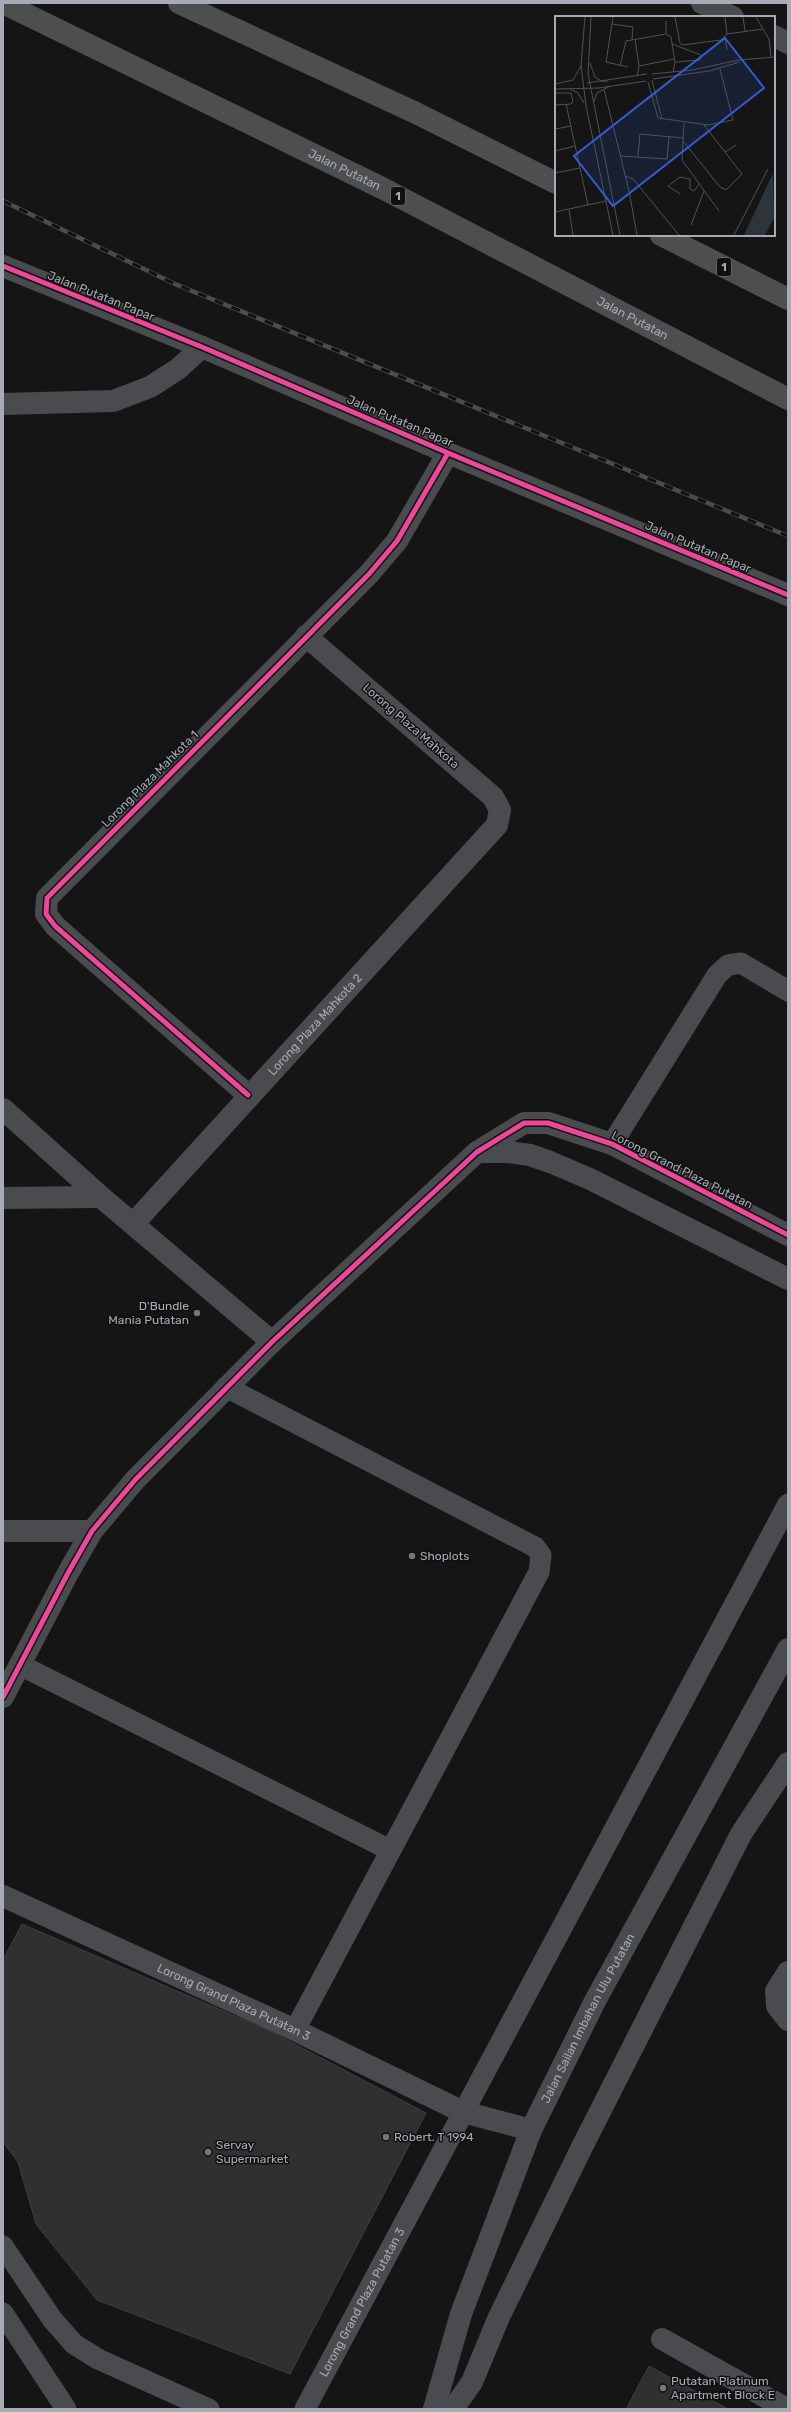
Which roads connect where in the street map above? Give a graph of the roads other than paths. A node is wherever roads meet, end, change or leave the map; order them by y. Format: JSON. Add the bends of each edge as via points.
{"nodes":[{"id":1,"x":3,"y":3,"type":"edge"},
{"id":2,"x":179,"y":3,"type":"edge"},
{"id":3,"x":702,"y":3,"type":"edge"},
{"id":4,"x":731,"y":16,"type":"edge"},
{"id":5,"x":775,"y":36,"type":"edge"},
{"id":6,"x":788,"y":42,"type":"edge"},
{"id":7,"x":555,"y":182,"type":"edge"},
{"id":8,"x":663,"y":236,"type":"edge"},
{"id":9,"x":3,"y":266,"type":"edge"},
{"id":10,"x":788,"y":298,"type":"edge"},
{"id":11,"x":202,"y":347,"type":"junction"},
{"id":12,"x":788,"y":399,"type":"edge"},
{"id":13,"x":3,"y":404,"type":"edge"},
{"id":14,"x":448,"y":453,"type":"junction"},
{"id":15,"x":788,"y":595,"type":"edge"},
{"id":16,"x":306,"y":636,"type":"junction"},
{"id":17,"x":497,"y":825,"type":"joint"},
{"id":18,"x":788,"y":991,"type":"edge"},
{"id":19,"x":248,"y":1095,"type":"junction"},
{"id":20,"x":3,"y":1108,"type":"edge"},
{"id":21,"x":612,"y":1144,"type":"junction"},
{"id":22,"x":477,"y":1152,"type":"junction"},
{"id":23,"x":101,"y":1197,"type":"junction"},
{"id":24,"x":3,"y":1198,"type":"edge"},
{"id":25,"x":133,"y":1224,"type":"junction"},
{"id":26,"x":788,"y":1235,"type":"edge"},
{"id":27,"x":788,"y":1279,"type":"edge"},
{"id":28,"x":272,"y":1342,"type":"junction"},
{"id":29,"x":226,"y":1387,"type":"junction"},
{"id":30,"x":788,"y":1504,"type":"edge"},
{"id":31,"x":3,"y":1531,"type":"edge"},
{"id":32,"x":92,"y":1531,"type":"junction"},
{"id":33,"x":788,"y":1649,"type":"edge"},
{"id":34,"x":20,"y":1665,"type":"junction"},
{"id":35,"x":3,"y":1697,"type":"edge"},
{"id":36,"x":788,"y":1762,"type":"edge"},
{"id":37,"x":390,"y":1850,"type":"junction"},
{"id":38,"x":3,"y":1896,"type":"edge"},
{"id":39,"x":788,"y":1972,"type":"edge"},
{"id":40,"x":788,"y":2020,"type":"edge"},
{"id":41,"x":295,"y":2030,"type":"junction"},
{"id":42,"x":463,"y":2112,"type":"junction"},
{"id":43,"x":531,"y":2130,"type":"junction"},
{"id":44,"x":3,"y":2246,"type":"edge"},
{"id":45,"x":3,"y":2313,"type":"edge"},
{"id":46,"x":662,"y":2339,"type":"dead end"},
{"id":47,"x":66,"y":2409,"type":"edge"},
{"id":48,"x":209,"y":2409,"type":"edge"},
{"id":49,"x":306,"y":2409,"type":"edge"},
{"id":50,"x":434,"y":2409,"type":"edge"},
{"id":51,"x":453,"y":2409,"type":"edge"},
{"id":52,"x":787,"y":2409,"type":"edge"}],
"edges":[{"from":1,"to":12,"type":"highway","name":"Jalan Putatan","number":"1","via":[[382,188]]},
{"from":2,"to":7,"type":"highway","via":[[416,113]]},
{"from":3,"to":4,"type":"street"},
{"from":5,"to":6,"type":"street"},
{"from":8,"to":10,"type":"highway","number":"1"},
{"from":9,"to":11,"type":"street","name":"Jalan Putatan Papar"},
{"from":11,"to":13,"type":"street","via":[[178,369],[150,387],[113,401]]},
{"from":11,"to":14,"type":"street","name":"Jalan Putatan Papar"},
{"from":14,"to":15,"type":"street","name":"Jalan Putatan Papar"},
{"from":14,"to":16,"type":"street","name":"Lorong Plaza Mahkota 1","via":[[397,541],[369,574]]},
{"from":16,"to":17,"type":"street","name":"Lorong Plaza Mahkota","via":[[493,797],[500,810]]},
{"from":16,"to":19,"type":"street","name":"Lorong Plaza Mahkota 1","via":[[47,898],[46,914],[55,926]]},
{"from":17,"to":19,"type":"street","name":"Lorong Plaza Mahkota 2"},
{"from":18,"to":21,"type":"lane","via":[[741,963],[728,965],[718,975]]},
{"from":19,"to":25,"type":"street","name":"Lorong Plaza Mahkota 2"},
{"from":20,"to":23,"type":"street"},
{"from":21,"to":22,"type":"street","name":"Lorong Grand Plaza Putatan","via":[[548,1123],[524,1123]]},
{"from":21,"to":26,"type":"street","name":"Lorong Grand Plaza Putatan"},
{"from":22,"to":27,"type":"street","via":[[530,1154],[550,1162]]},
{"from":22,"to":28,"type":"street","name":"Lorong Grand Plaza Putatan"},
{"from":23,"to":24,"type":"street"},
{"from":23,"to":25,"type":"street"},
{"from":25,"to":28,"type":"street"},
{"from":28,"to":29,"type":"street","name":"Lorong Grand Plaza Putatan"},
{"from":29,"to":32,"type":"street","name":"Lorong Grand Plaza Putatan","via":[[135,1480]]},
{"from":29,"to":37,"type":"lane","via":[[535,1547],[541,1555],[539,1572]]},
{"from":30,"to":42,"type":"lane"},
{"from":31,"to":32,"type":"street"},
{"from":32,"to":34,"type":"street","name":"Lorong Grand Plaza Putatan"},
{"from":33,"to":43,"type":"street","name":"Jalan Sailan Imbahan Ulu Putatan","via":[[595,2002]]},
{"from":34,"to":35,"type":"street","name":"Lorong Grand Plaza Putatan"},
{"from":34,"to":37,"type":"lane"},
{"from":36,"to":51,"type":"street","via":[[741,1834],[581,2149],[499,2317],[472,2382]]},
{"from":37,"to":41,"type":"lane"},
{"from":38,"to":41,"type":"street","name":"Lorong Grand Plaza Putatan 3"},
{"from":39,"to":40,"type":"street","via":[[776,1991],[777,2006]]},
{"from":41,"to":42,"type":"street","name":"Lorong Grand Plaza Putatan 3"},
{"from":42,"to":43,"type":"street","name":"Lorong Grand Plaza Putatan 3"},
{"from":42,"to":49,"type":"lane","name":"Lorong Grand Plaza Putatan 3"},
{"from":43,"to":50,"type":"street","name":"Jalan Sailan Imbahan Ulu Putatan","via":[[461,2314]]},
{"from":44,"to":48,"type":"lane","via":[[52,2319],[74,2344],[98,2359]]},
{"from":45,"to":47,"type":"lane"},
{"from":46,"to":52,"type":"street"}]}
